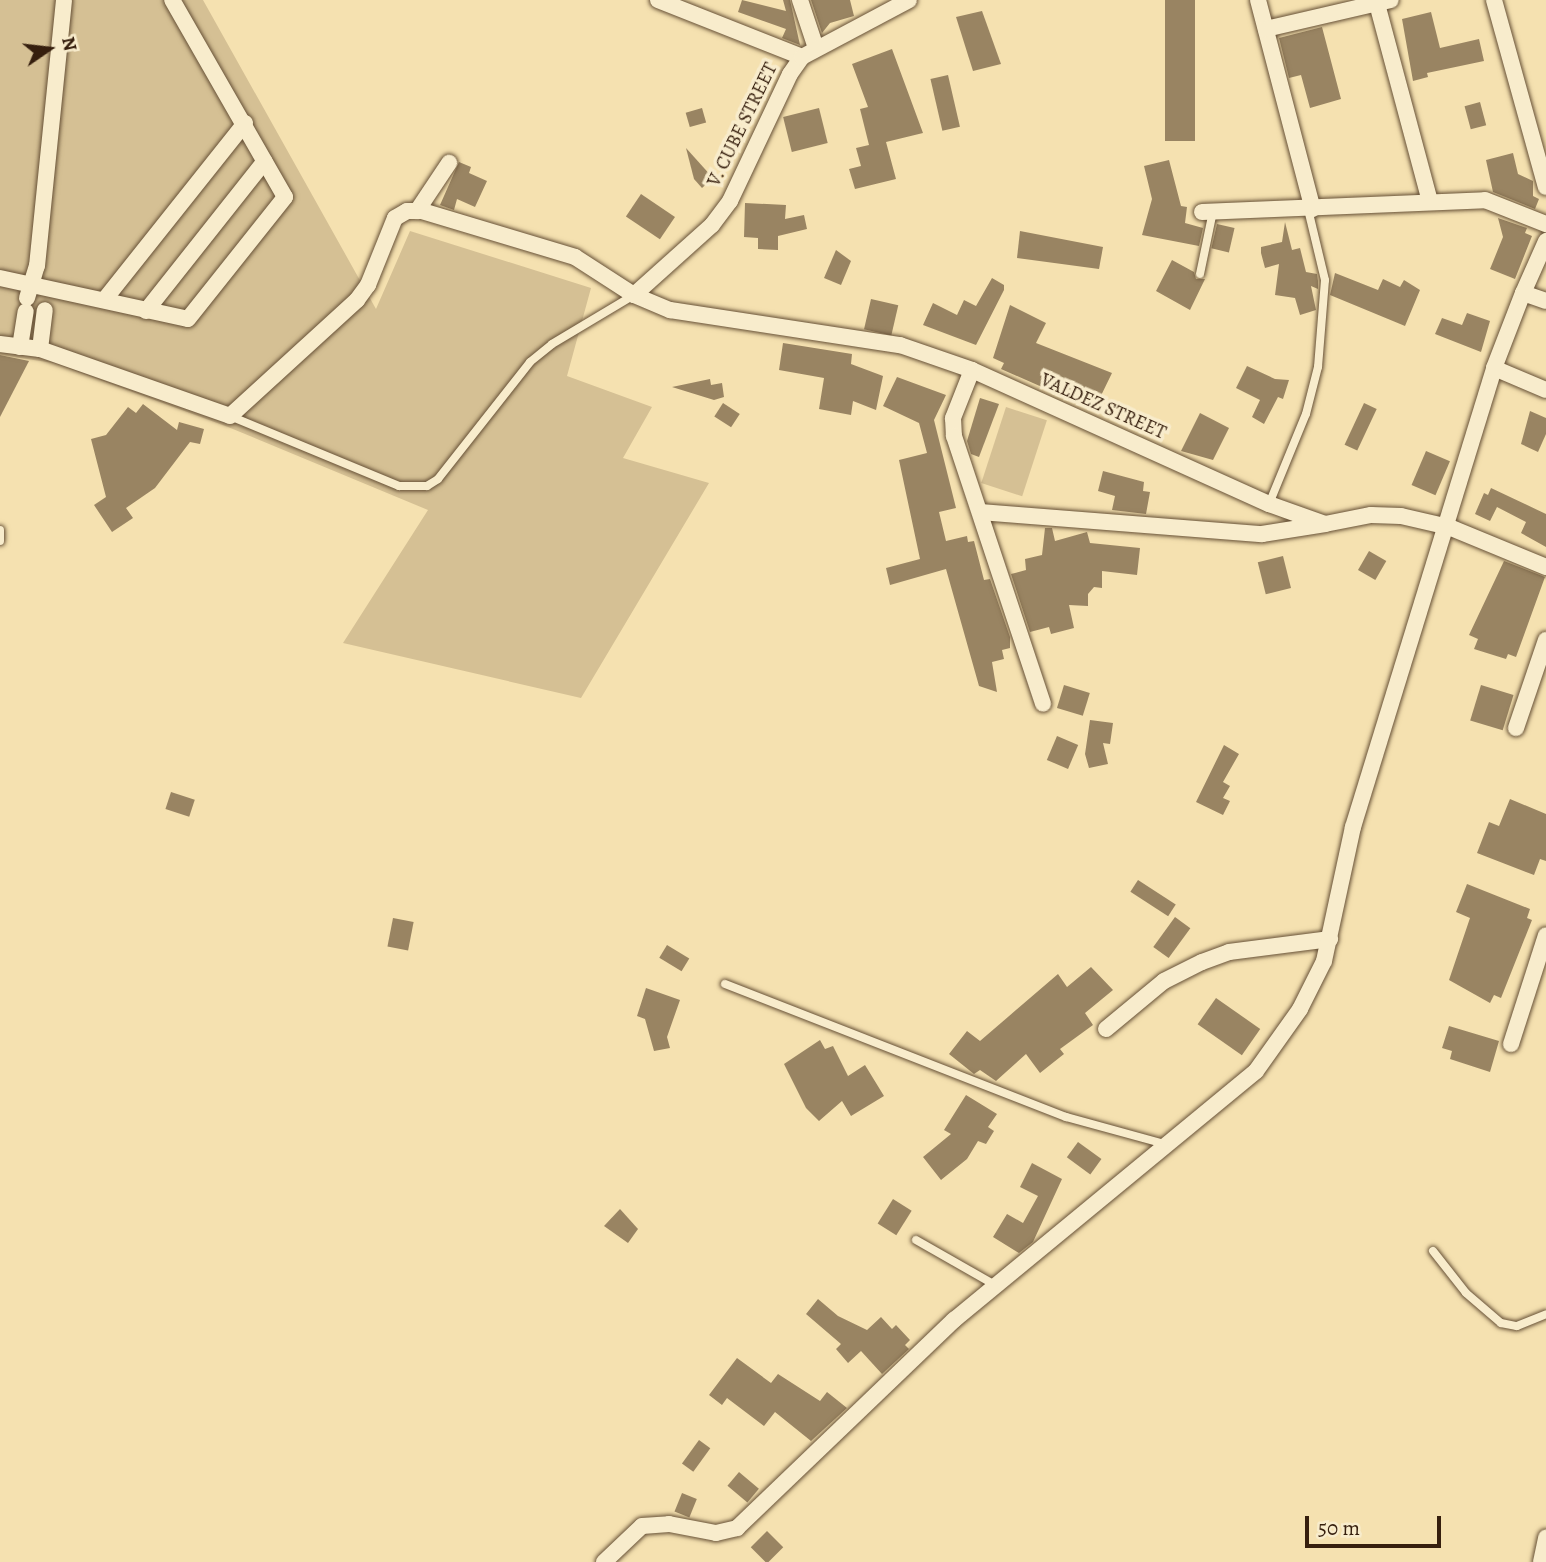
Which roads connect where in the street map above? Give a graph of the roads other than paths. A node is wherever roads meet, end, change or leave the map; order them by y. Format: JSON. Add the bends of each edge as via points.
{"nodes":[{"id":1,"x":64,"y":0,"type":"edge"},
{"id":2,"x":172,"y":0,"type":"edge"},
{"id":3,"x":658,"y":0,"type":"edge"},
{"id":4,"x":800,"y":0,"type":"edge"},
{"id":5,"x":909,"y":0,"type":"edge"},
{"id":6,"x":1258,"y":0,"type":"edge"},
{"id":7,"x":1494,"y":0,"type":"edge"},
{"id":8,"x":1381,"y":1,"type":"edge"},
{"id":9,"x":1266,"y":29,"type":"junction"},
{"id":10,"x":816,"y":48,"type":"junction"},
{"id":11,"x":802,"y":57,"type":"junction"},
{"id":12,"x":244,"y":123,"type":"junction"},
{"id":13,"x":265,"y":161,"type":"junction"},
{"id":14,"x":449,"y":163,"type":"dead end"},
{"id":15,"x":1546,"y":187,"type":"edge"},
{"id":16,"x":1430,"y":201,"type":"junction"},
{"id":17,"x":1310,"y":209,"type":"junction"},
{"id":18,"x":417,"y":211,"type":"junction"},
{"id":19,"x":1208,"y":212,"type":"joint"},
{"id":20,"x":1546,"y":224,"type":"edge"},
{"id":21,"x":1546,"y":241,"type":"edge"},
{"id":22,"x":1200,"y":275,"type":"dead end"},
{"id":23,"x":0,"y":278,"type":"edge"},
{"id":24,"x":1523,"y":293,"type":"junction"},
{"id":25,"x":634,"y":295,"type":"junction"},
{"id":26,"x":36,"y":298,"type":"junction"},
{"id":27,"x":105,"y":299,"type":"junction"},
{"id":28,"x":1546,"y":301,"type":"edge"},
{"id":29,"x":146,"y":311,"type":"junction"},
{"id":30,"x":0,"y":344,"type":"edge"},
{"id":31,"x":20,"y":346,"type":"junction"},
{"id":32,"x":40,"y":349,"type":"junction"},
{"id":33,"x":1494,"y":368,"type":"junction"},
{"id":34,"x":972,"y":370,"type":"junction"},
{"id":35,"x":1546,"y":390,"type":"edge"},
{"id":36,"x":230,"y":416,"type":"junction"},
{"id":37,"x":1269,"y":504,"type":"junction"},
{"id":38,"x":979,"y":512,"type":"junction"},
{"id":39,"x":1325,"y":524,"type":"junction"},
{"id":40,"x":1448,"y":527,"type":"junction"},
{"id":41,"x":0,"y":530,"type":"edge"},
{"id":42,"x":0,"y":541,"type":"edge"},
{"id":43,"x":1546,"y":567,"type":"edge"},
{"id":44,"x":1546,"y":640,"type":"edge"},
{"id":45,"x":1043,"y":704,"type":"dead end"},
{"id":46,"x":1516,"y":728,"type":"dead end"},
{"id":47,"x":1546,"y":935,"type":"edge"},
{"id":48,"x":1330,"y":939,"type":"junction"},
{"id":49,"x":725,"y":984,"type":"dead end"},
{"id":50,"x":1106,"y":1029,"type":"dead end"},
{"id":51,"x":1511,"y":1044,"type":"dead end"},
{"id":52,"x":1165,"y":1144,"type":"junction"},
{"id":53,"x":916,"y":1240,"type":"dead end"},
{"id":54,"x":1433,"y":1251,"type":"dead end"},
{"id":55,"x":995,"y":1285,"type":"junction"},
{"id":56,"x":1546,"y":1314,"type":"edge"},
{"id":57,"x":1546,"y":1538,"type":"edge"},
{"id":58,"x":604,"y":1562,"type":"edge"},
{"id":59,"x":1541,"y":1562,"type":"edge"}],
"edges":[{"from":1,"to":26,"type":"street"},
{"from":2,"to":12,"type":"street"},
{"from":3,"to":11,"type":"street"},
{"from":4,"to":10,"type":"street"},
{"from":5,"to":10,"type":"street","name":"V. CUBE STREET"},
{"from":6,"to":9,"type":"street"},
{"from":7,"to":15,"type":"street"},
{"from":8,"to":9,"type":"street"},
{"from":8,"to":16,"type":"street"},
{"from":9,"to":17,"type":"street"},
{"from":10,"to":11,"type":"street","name":"V. CUBE STREET"},
{"from":11,"to":25,"type":"street","name":"V. CUBE STREET","via":[[730,201],[712,225]]},
{"from":12,"to":13,"type":"street"},
{"from":12,"to":27,"type":"street"},
{"from":13,"to":29,"type":"street"},
{"from":13,"to":29,"type":"street","via":[[285,197],[191,316],[184,319]]},
{"from":14,"to":18,"type":"street"},
{"from":16,"to":17,"type":"street"},
{"from":16,"to":20,"type":"street","via":[[1485,200]]},
{"from":17,"to":19,"type":"street"},
{"from":17,"to":37,"type":"lane","via":[[1325,280],[1318,367],[1306,414]]},
{"from":18,"to":25,"type":"street","name":"VALDEZ STREET","via":[[575,257]]},
{"from":18,"to":36,"type":"street","via":[[395,218],[368,285],[357,299]]},
{"from":19,"to":22,"type":"lane"},
{"from":21,"to":24,"type":"street"},
{"from":23,"to":26,"type":"street"},
{"from":24,"to":28,"type":"street"},
{"from":24,"to":33,"type":"street"},
{"from":25,"to":34,"type":"street","name":"VALDEZ STREET","via":[[704,317],[900,345]]},
{"from":25,"to":36,"type":"lane","via":[[530,362],[438,479],[427,486],[400,486]]},
{"from":26,"to":27,"type":"street"},
{"from":26,"to":31,"type":"street"},
{"from":26,"to":32,"type":"street"},
{"from":27,"to":29,"type":"street"},
{"from":30,"to":31,"type":"street"},
{"from":31,"to":32,"type":"street"},
{"from":32,"to":36,"type":"street"},
{"from":33,"to":35,"type":"street"},
{"from":33,"to":40,"type":"street"},
{"from":34,"to":37,"type":"street","name":"VALDEZ STREET"},
{"from":34,"to":38,"type":"street","via":[[953,418],[954,436]]},
{"from":37,"to":39,"type":"street","name":"VALDEZ STREET"},
{"from":38,"to":39,"type":"street","via":[[1262,534]]},
{"from":38,"to":45,"type":"street"},
{"from":39,"to":40,"type":"street","name":"VALDEZ STREET","via":[[1381,515]]},
{"from":40,"to":43,"type":"street","name":"VALDEZ STREET"},
{"from":40,"to":48,"type":"street","via":[[1353,827]]},
{"from":41,"to":42,"type":"lane"},
{"from":44,"to":46,"type":"street"},
{"from":47,"to":51,"type":"street"},
{"from":48,"to":50,"type":"street","via":[[1229,952],[1202,962],[1164,981]]},
{"from":48,"to":52,"type":"street","via":[[1314,986],[1256,1071]]},
{"from":49,"to":52,"type":"lane","via":[[1066,1117]]},
{"from":52,"to":55,"type":"street"},
{"from":53,"to":55,"type":"lane"},
{"from":54,"to":56,"type":"lane","via":[[1466,1293],[1501,1323],[1517,1326]]},
{"from":55,"to":58,"type":"street","via":[[795,1468],[737,1528],[716,1533],[669,1524],[642,1526]]},
{"from":57,"to":59,"type":"street"}]}
